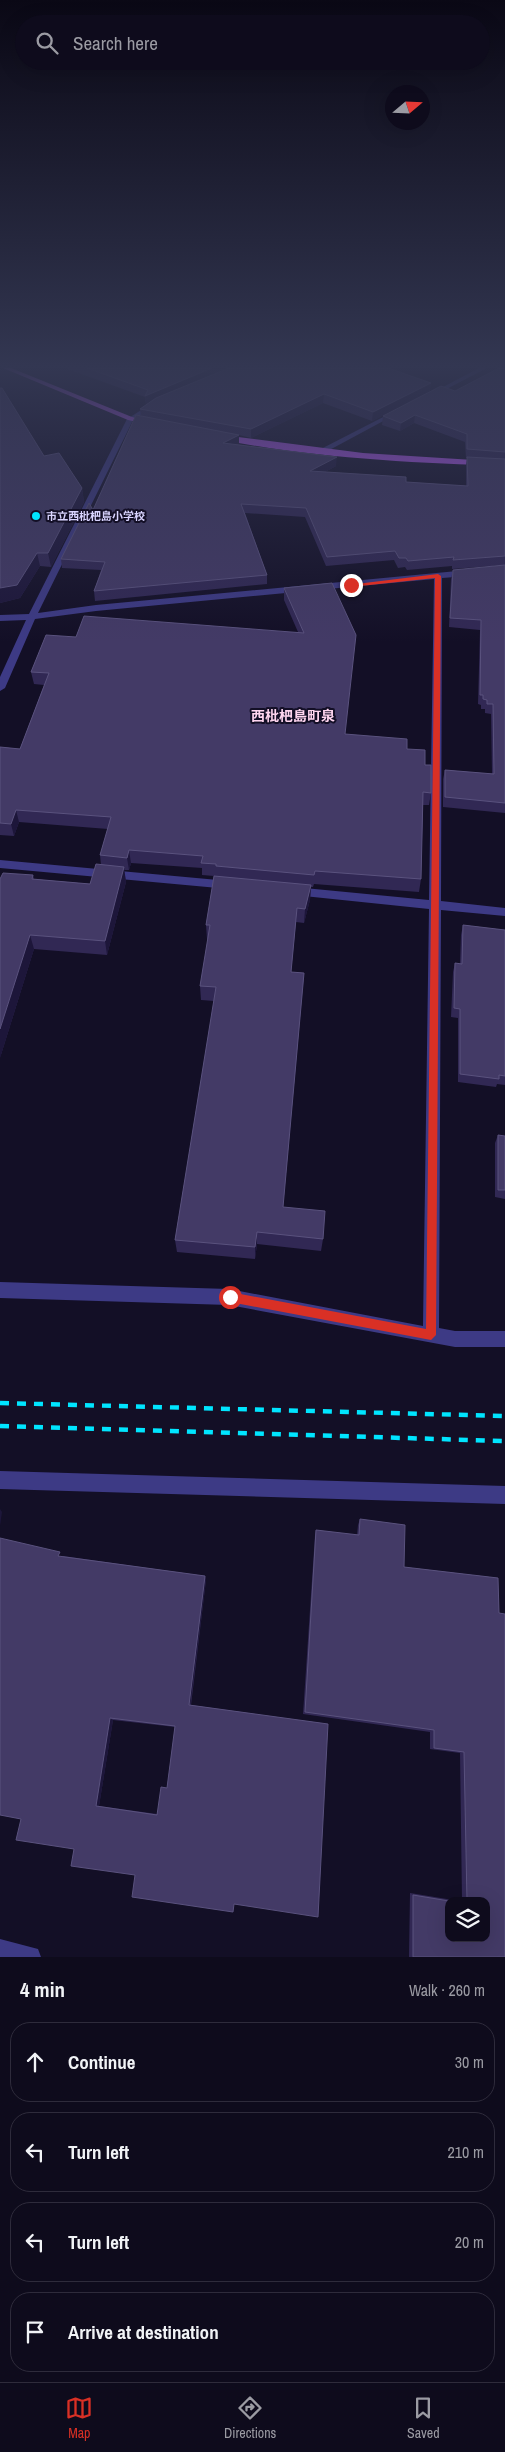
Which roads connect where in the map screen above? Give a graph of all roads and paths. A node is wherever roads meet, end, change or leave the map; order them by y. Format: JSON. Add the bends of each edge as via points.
{"nodes":[{"id":1,"x":110,"y":459,"type":"edge"},
{"id":2,"x":411,"y":459,"type":"edge"},
{"id":3,"x":505,"y":464,"type":"edge"},
{"id":4,"x":476,"y":572,"type":"edge"},
{"id":5,"x":438,"y":576,"type":"junction"},
{"id":6,"x":32,"y":617,"type":"junction"},
{"id":7,"x":0,"y":618,"type":"edge"},
{"id":8,"x":0,"y":688,"type":"edge"},
{"id":9,"x":0,"y":864,"type":"edge"},
{"id":10,"x":239,"y":886,"type":"edge"},
{"id":11,"x":278,"y":889,"type":"edge"},
{"id":12,"x":435,"y":904,"type":"junction"},
{"id":13,"x":505,"y":912,"type":"edge"},
{"id":14,"x":0,"y":1290,"type":"edge"},
{"id":15,"x":431,"y":1335,"type":"junction"},
{"id":16,"x":505,"y":1339,"type":"edge"},
{"id":17,"x":0,"y":1480,"type":"edge"},
{"id":18,"x":505,"y":1495,"type":"edge"},
{"id":19,"x":0,"y":1950,"type":"edge"},
{"id":20,"x":30,"y":1957,"type":"edge"}],
"edges":[{"from":1,"to":6,"type":"street"},
{"from":2,"to":3,"type":"main road"},
{"from":4,"to":5,"type":"street"},
{"from":5,"to":6,"type":"street","via":[[96,608]]},
{"from":5,"to":12,"type":"street"},
{"from":6,"to":7,"type":"street"},
{"from":6,"to":8,"type":"street"},
{"from":9,"to":10,"type":"street"},
{"from":11,"to":12,"type":"street"},
{"from":12,"to":13,"type":"street"},
{"from":12,"to":15,"type":"street"},
{"from":14,"to":15,"type":"street","via":[[230,1297]]},
{"from":15,"to":16,"type":"street","via":[[455,1339]]},
{"from":17,"to":18,"type":"street"},
{"from":19,"to":20,"type":"street"}]}
